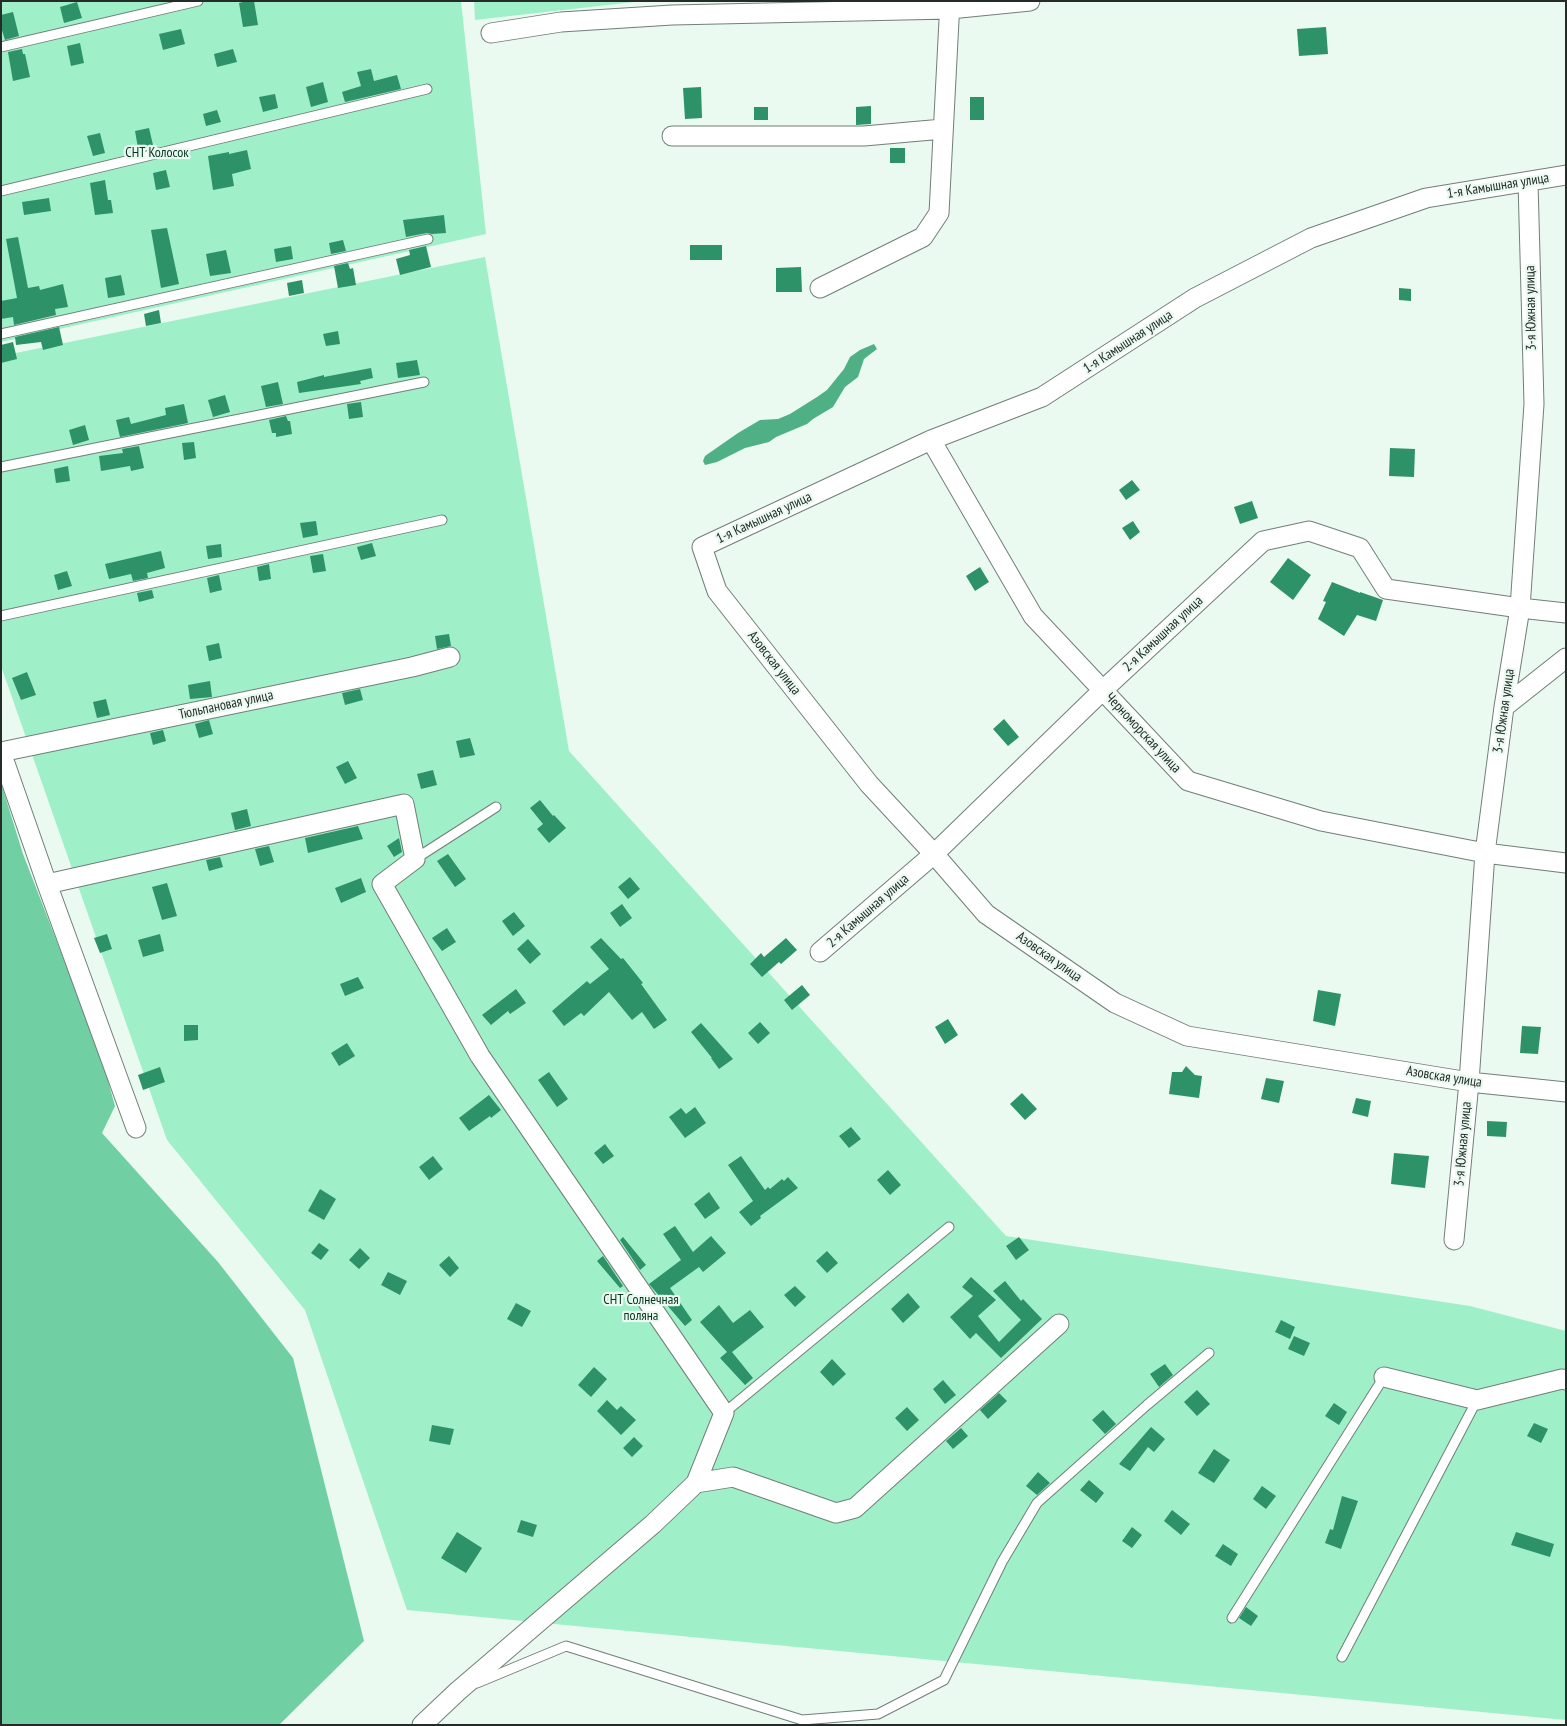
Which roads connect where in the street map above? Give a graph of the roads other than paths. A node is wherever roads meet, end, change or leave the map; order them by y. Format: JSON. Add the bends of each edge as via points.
{"nodes":[{"id":1,"x":198,"y":1,"type":"edge"},
{"id":2,"x":1030,"y":1,"type":"edge"},
{"id":3,"x":950,"y":5,"type":"edge"},
{"id":4,"x":491,"y":33,"type":"dead end"},
{"id":5,"x":1,"y":47,"type":"edge"},
{"id":6,"x":427,"y":89,"type":"dead end"},
{"id":7,"x":944,"y":129,"type":"junction"},
{"id":8,"x":672,"y":136,"type":"dead end"},
{"id":9,"x":1566,"y":175,"type":"edge"},
{"id":10,"x":1528,"y":182,"type":"junction"},
{"id":11,"x":1,"y":191,"type":"edge"},
{"id":12,"x":428,"y":239,"type":"dead end"},
{"id":13,"x":820,"y":288,"type":"dead end"},
{"id":14,"x":1,"y":334,"type":"edge"},
{"id":15,"x":424,"y":382,"type":"dead end"},
{"id":16,"x":931,"y":440,"type":"junction"},
{"id":17,"x":1,"y":467,"type":"edge"},
{"id":18,"x":442,"y":520,"type":"dead end"},
{"id":19,"x":702,"y":548,"type":"joint"},
{"id":20,"x":1520,"y":608,"type":"junction"},
{"id":21,"x":1566,"y":613,"type":"edge"},
{"id":22,"x":1,"y":616,"type":"edge"},
{"id":23,"x":450,"y":658,"type":"dead end"},
{"id":24,"x":1566,"y":658,"type":"edge"},
{"id":25,"x":1103,"y":690,"type":"junction"},
{"id":26,"x":1504,"y":707,"type":"junction"},
{"id":27,"x":1,"y":752,"type":"edge"},
{"id":28,"x":496,"y":807,"type":"dead end"},
{"id":29,"x":1485,"y":853,"type":"junction"},
{"id":30,"x":934,"y":854,"type":"junction"},
{"id":31,"x":415,"y":859,"type":"junction"},
{"id":32,"x":1566,"y":863,"type":"edge"},
{"id":33,"x":47,"y":884,"type":"junction"},
{"id":34,"x":820,"y":952,"type":"dead end"},
{"id":35,"x":1469,"y":1082,"type":"junction"},
{"id":36,"x":1566,"y":1092,"type":"edge"},
{"id":37,"x":136,"y":1128,"type":"dead end"},
{"id":38,"x":949,"y":1227,"type":"dead end"},
{"id":39,"x":1454,"y":1240,"type":"dead end"},
{"id":40,"x":1059,"y":1324,"type":"dead end"},
{"id":41,"x":1210,"y":1353,"type":"dead end"},
{"id":42,"x":1384,"y":1378,"type":"joint"},
{"id":43,"x":1566,"y":1380,"type":"edge"},
{"id":44,"x":1477,"y":1400,"type":"junction"},
{"id":45,"x":724,"y":1413,"type":"junction"},
{"id":46,"x":696,"y":1483,"type":"junction"},
{"id":47,"x":1232,"y":1618,"type":"dead end"},
{"id":48,"x":1342,"y":1657,"type":"dead end"},
{"id":49,"x":458,"y":1691,"type":"junction"},
{"id":50,"x":422,"y":1725,"type":"edge"}],
"edges":[{"from":1,"to":5,"type":"lane"},
{"from":2,"to":3,"type":"street"},
{"from":3,"to":4,"type":"street","via":[[672,15],[561,22]]},
{"from":3,"to":7,"type":"street"},
{"from":6,"to":11,"type":"lane"},
{"from":7,"to":8,"type":"street","via":[[864,136]]},
{"from":7,"to":13,"type":"street","via":[[939,213],[923,237]]},
{"from":9,"to":10,"type":"street","name":"1-я Камышная улица"},
{"from":10,"to":16,"type":"street","name":"1-я Камышная улица","via":[[1426,198],[1311,238],[1195,298],[1042,398]]},
{"from":10,"to":20,"type":"street","name":"3-я Южная улица","via":[[1534,404]]},
{"from":12,"to":14,"type":"lane"},
{"from":15,"to":17,"type":"lane"},
{"from":16,"to":19,"type":"street","name":"1-я Камышная улица"},
{"from":16,"to":25,"type":"street","name":"Черноморская улица","via":[[1033,616]]},
{"from":18,"to":22,"type":"lane"},
{"from":19,"to":30,"type":"street","name":"Азовская улица","via":[[717,591],[869,784]]},
{"from":20,"to":21,"type":"street","name":"2-я Камышная улица"},
{"from":20,"to":25,"type":"street","name":"2-я Камышная улица","via":[[1386,589],[1360,548],[1309,531],[1263,541]]},
{"from":20,"to":26,"type":"street","name":"3-я Южная улица"},
{"from":23,"to":27,"type":"street","name":"Тюльпановая улица"},
{"from":24,"to":26,"type":"street"},
{"from":25,"to":29,"type":"street","name":"Черноморская улица","via":[[1188,781],[1320,821]]},
{"from":25,"to":30,"type":"street","name":"2-я Камышная улица"},
{"from":26,"to":29,"type":"street","name":"3-я Южная улица"},
{"from":27,"to":33,"type":"street"},
{"from":28,"to":31,"type":"lane"},
{"from":29,"to":32,"type":"street","name":"Черноморская улица"},
{"from":29,"to":35,"type":"street","name":"3-я Южная улица"},
{"from":30,"to":34,"type":"street","name":"2-я Камышная улица"},
{"from":30,"to":35,"type":"street","name":"Азовская улица","via":[[986,914],[1115,1003],[1187,1036]]},
{"from":31,"to":33,"type":"street","via":[[404,804]]},
{"from":31,"to":45,"type":"street","via":[[382,884],[480,1056]]},
{"from":33,"to":37,"type":"street"},
{"from":35,"to":36,"type":"street","name":"Азовская улица"},
{"from":35,"to":39,"type":"street","name":"3-я Южная улица"},
{"from":38,"to":45,"type":"lane"},
{"from":40,"to":46,"type":"street","via":[[855,1508],[836,1513],[733,1477]]},
{"from":41,"to":49,"type":"lane","via":[[1146,1405],[1037,1503],[1002,1562],[944,1680],[878,1714],[802,1720],[566,1646]]},
{"from":42,"to":44,"type":"street"},
{"from":42,"to":47,"type":"lane"},
{"from":43,"to":44,"type":"street"},
{"from":44,"to":48,"type":"lane"},
{"from":45,"to":46,"type":"street"},
{"from":46,"to":49,"type":"street","via":[[653,1524]]},
{"from":49,"to":50,"type":"street"}]}
